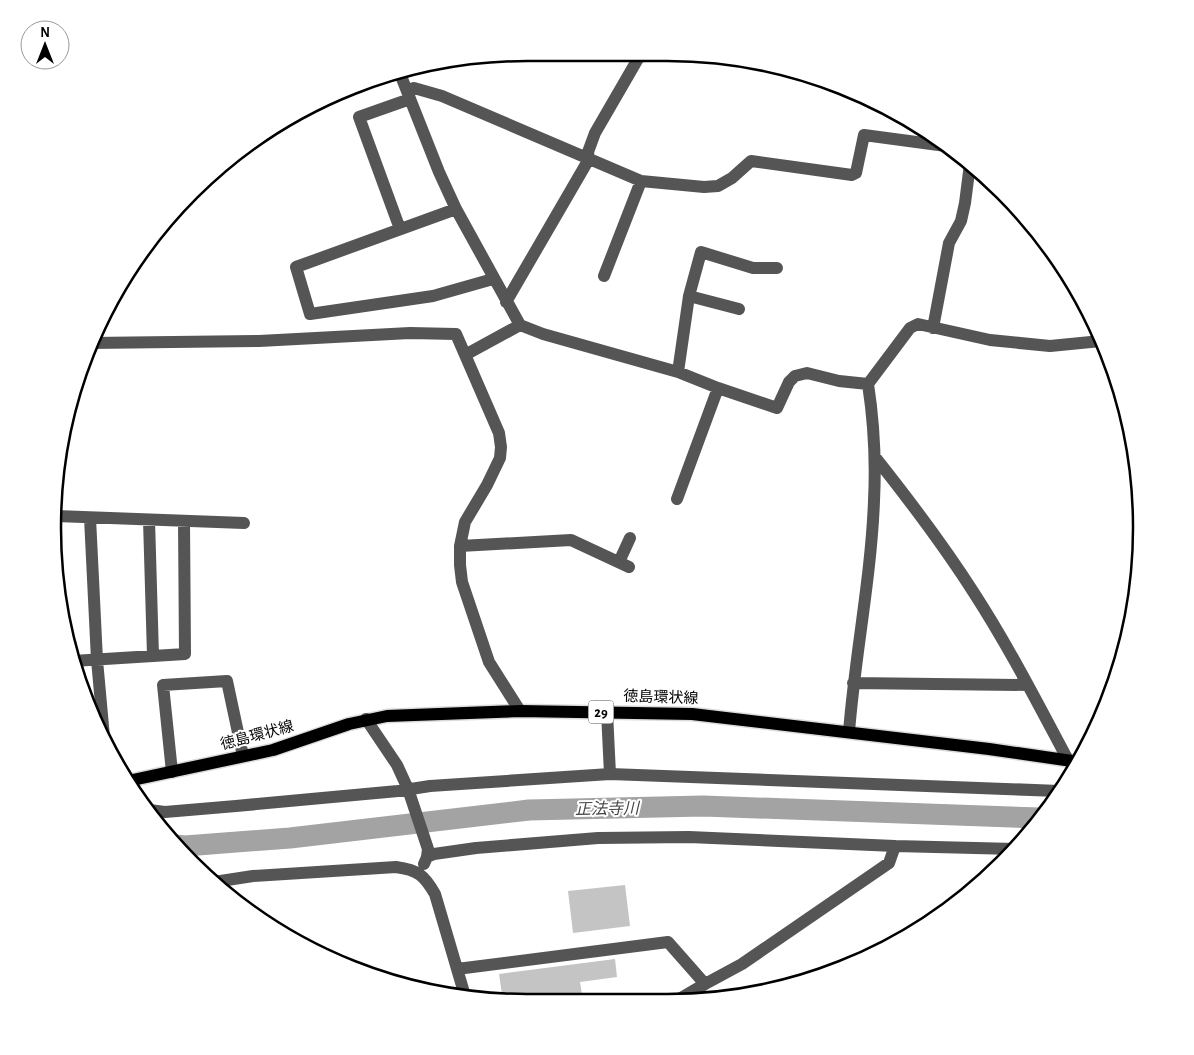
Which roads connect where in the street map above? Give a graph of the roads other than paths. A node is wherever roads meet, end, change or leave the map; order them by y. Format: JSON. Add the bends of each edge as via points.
{"nodes":[{"id":1,"x":637,"y":61,"type":"edge"},
{"id":2,"x":402,"y":79,"type":"edge"},
{"id":3,"x":409,"y":95,"type":"junction"},
{"id":4,"x":931,"y":144,"type":"edge"},
{"id":5,"x":589,"y":159,"type":"junction"},
{"id":6,"x":969,"y":173,"type":"edge"},
{"id":7,"x":641,"y":181,"type":"junction"},
{"id":8,"x":456,"y":209,"type":"junction"},
{"id":9,"x":400,"y":229,"type":"junction"},
{"id":10,"x":777,"y":268,"type":"dead end"},
{"id":11,"x":604,"y":276,"type":"dead end"},
{"id":12,"x":493,"y":279,"type":"junction"},
{"id":13,"x":689,"y":296,"type":"junction"},
{"id":14,"x":506,"y":302,"type":"junction"},
{"id":15,"x":739,"y":309,"type":"dead end"},
{"id":16,"x":520,"y":325,"type":"junction"},
{"id":17,"x":933,"y":328,"type":"junction"},
{"id":18,"x":1094,"y":342,"type":"edge"},
{"id":19,"x":100,"y":343,"type":"edge"},
{"id":20,"x":465,"y":355,"type":"junction"},
{"id":21,"x":678,"y":372,"type":"junction"},
{"id":22,"x":868,"y":384,"type":"junction"},
{"id":23,"x":718,"y":388,"type":"junction"},
{"id":24,"x":875,"y":457,"type":"junction"},
{"id":25,"x":677,"y":499,"type":"dead end"},
{"id":26,"x":61,"y":516,"type":"edge"},
{"id":27,"x":90,"y":518,"type":"junction"},
{"id":28,"x":149,"y":520,"type":"junction"},
{"id":29,"x":184,"y":521,"type":"junction"},
{"id":30,"x":244,"y":523,"type":"dead end"},
{"id":31,"x":630,"y":538,"type":"dead end"},
{"id":32,"x":460,"y":546,"type":"junction"},
{"id":33,"x":153,"y":656,"type":"junction"},
{"id":34,"x":97,"y":660,"type":"junction"},
{"id":35,"x":81,"y":661,"type":"edge"},
{"id":36,"x":853,"y":683,"type":"junction"},
{"id":37,"x":1028,"y":685,"type":"junction"},
{"id":38,"x":520,"y":711,"type":"junction"},
{"id":39,"x":606,"y":712,"type":"junction"},
{"id":40,"x":102,"y":718,"type":"edge"},
{"id":41,"x":366,"y":719,"type":"junction"},
{"id":42,"x":849,"y":732,"type":"junction"},
{"id":43,"x":243,"y":756,"type":"junction"},
{"id":44,"x":1072,"y":758,"type":"edge"},
{"id":45,"x":1070,"y":761,"type":"edge"},
{"id":46,"x":172,"y":772,"type":"junction"},
{"id":47,"x":610,"y":774,"type":"junction"},
{"id":48,"x":135,"y":779,"type":"edge"},
{"id":49,"x":1051,"y":791,"type":"edge"},
{"id":50,"x":409,"y":792,"type":"junction"},
{"id":51,"x":158,"y":811,"type":"edge"},
{"id":52,"x":895,"y":846,"type":"junction"},
{"id":53,"x":1004,"y":849,"type":"edge"},
{"id":54,"x":427,"y":853,"type":"junction"},
{"id":55,"x":419,"y":873,"type":"junction"},
{"id":56,"x":223,"y":881,"type":"edge"},
{"id":57,"x":457,"y":969,"type":"junction"},
{"id":58,"x":705,"y":984,"type":"junction"},
{"id":59,"x":463,"y":989,"type":"edge"},
{"id":60,"x":690,"y":993,"type":"edge"}],
"edges":[{"from":1,"to":5,"type":"street","via":[[595,133],[588,152]]},
{"from":2,"to":3,"type":"street"},
{"from":3,"to":5,"type":"street","via":[[414,88],[442,96]]},
{"from":3,"to":8,"type":"street"},
{"from":3,"to":9,"type":"street","via":[[359,117]]},
{"from":4,"to":7,"type":"street","via":[[864,135],[856,173],[852,175],[751,161],[718,186]]},
{"from":5,"to":7,"type":"street"},
{"from":5,"to":14,"type":"street"},
{"from":6,"to":17,"type":"street","via":[[960,221],[949,243]]},
{"from":7,"to":11,"type":"street"},
{"from":8,"to":9,"type":"street"},
{"from":8,"to":12,"type":"street"},
{"from":9,"to":12,"type":"street","via":[[296,267],[310,314],[433,296]]},
{"from":10,"to":13,"type":"street","via":[[753,268],[701,252]]},
{"from":12,"to":14,"type":"street"},
{"from":13,"to":15,"type":"street"},
{"from":13,"to":21,"type":"street"},
{"from":14,"to":16,"type":"street"},
{"from":16,"to":20,"type":"street"},
{"from":16,"to":21,"type":"street"},
{"from":17,"to":18,"type":"street","via":[[990,340],[1050,346]]},
{"from":17,"to":22,"type":"street","via":[[918,324],[910,328]]},
{"from":19,"to":20,"type":"street","via":[[456,334]]},
{"from":20,"to":32,"type":"street","via":[[499,432],[502,447],[487,485],[465,522]]},
{"from":21,"to":23,"type":"street"},
{"from":22,"to":23,"type":"street","via":[[839,382],[807,373],[795,376],[777,408]]},
{"from":22,"to":24,"type":"street"},
{"from":23,"to":25,"type":"street"},
{"from":24,"to":36,"type":"street","via":[[868,576]]},
{"from":24,"to":37,"type":"street","via":[[910,500],[975,594]]},
{"from":26,"to":27,"type":"street"},
{"from":27,"to":28,"type":"street"},
{"from":27,"to":34,"type":"street"},
{"from":28,"to":29,"type":"street"},
{"from":28,"to":33,"type":"street"},
{"from":29,"to":30,"type":"street"},
{"from":29,"to":33,"type":"street","via":[[185,654]]},
{"from":31,"to":32,"type":"street","via":[[624,564],[571,540]]},
{"from":32,"to":38,"type":"street","via":[[462,582],[489,662]]},
{"from":33,"to":34,"type":"street"},
{"from":34,"to":35,"type":"street"},
{"from":34,"to":40,"type":"street"},
{"from":36,"to":37,"type":"street"},
{"from":36,"to":42,"type":"street"},
{"from":37,"to":44,"type":"street"},
{"from":38,"to":39,"type":"main road","name":"徳島環状線","number":"29"},
{"from":38,"to":41,"type":"main road","name":"徳島環状線","number":"29"},
{"from":39,"to":42,"type":"main road","name":"徳島環状線","number":"29","via":[[692,714]]},
{"from":39,"to":47,"type":"street"},
{"from":41,"to":43,"type":"main road","name":"徳島環状線","number":"29","via":[[273,750]]},
{"from":41,"to":50,"type":"street","via":[[397,765]]},
{"from":42,"to":45,"type":"main road","name":"徳島環状線","number":"29"},
{"from":43,"to":46,"type":"main road","name":"徳島環状線","number":"29"},
{"from":43,"to":46,"type":"street","via":[[227,681],[163,685]]},
{"from":46,"to":48,"type":"main road","name":"徳島環状線","number":"29"},
{"from":47,"to":49,"type":"street"},
{"from":47,"to":50,"type":"street","via":[[439,785]]},
{"from":50,"to":51,"type":"street"},
{"from":50,"to":54,"type":"street"},
{"from":52,"to":53,"type":"street"},
{"from":52,"to":54,"type":"street","via":[[689,836],[607,838]]},
{"from":52,"to":58,"type":"street","via":[[889,863],[742,964]]},
{"from":54,"to":55,"type":"street"},
{"from":55,"to":56,"type":"street","via":[[396,867]]},
{"from":55,"to":57,"type":"street","via":[[435,894]]},
{"from":57,"to":58,"type":"street","via":[[668,942]]},
{"from":57,"to":59,"type":"street"},
{"from":58,"to":60,"type":"street"}]}
